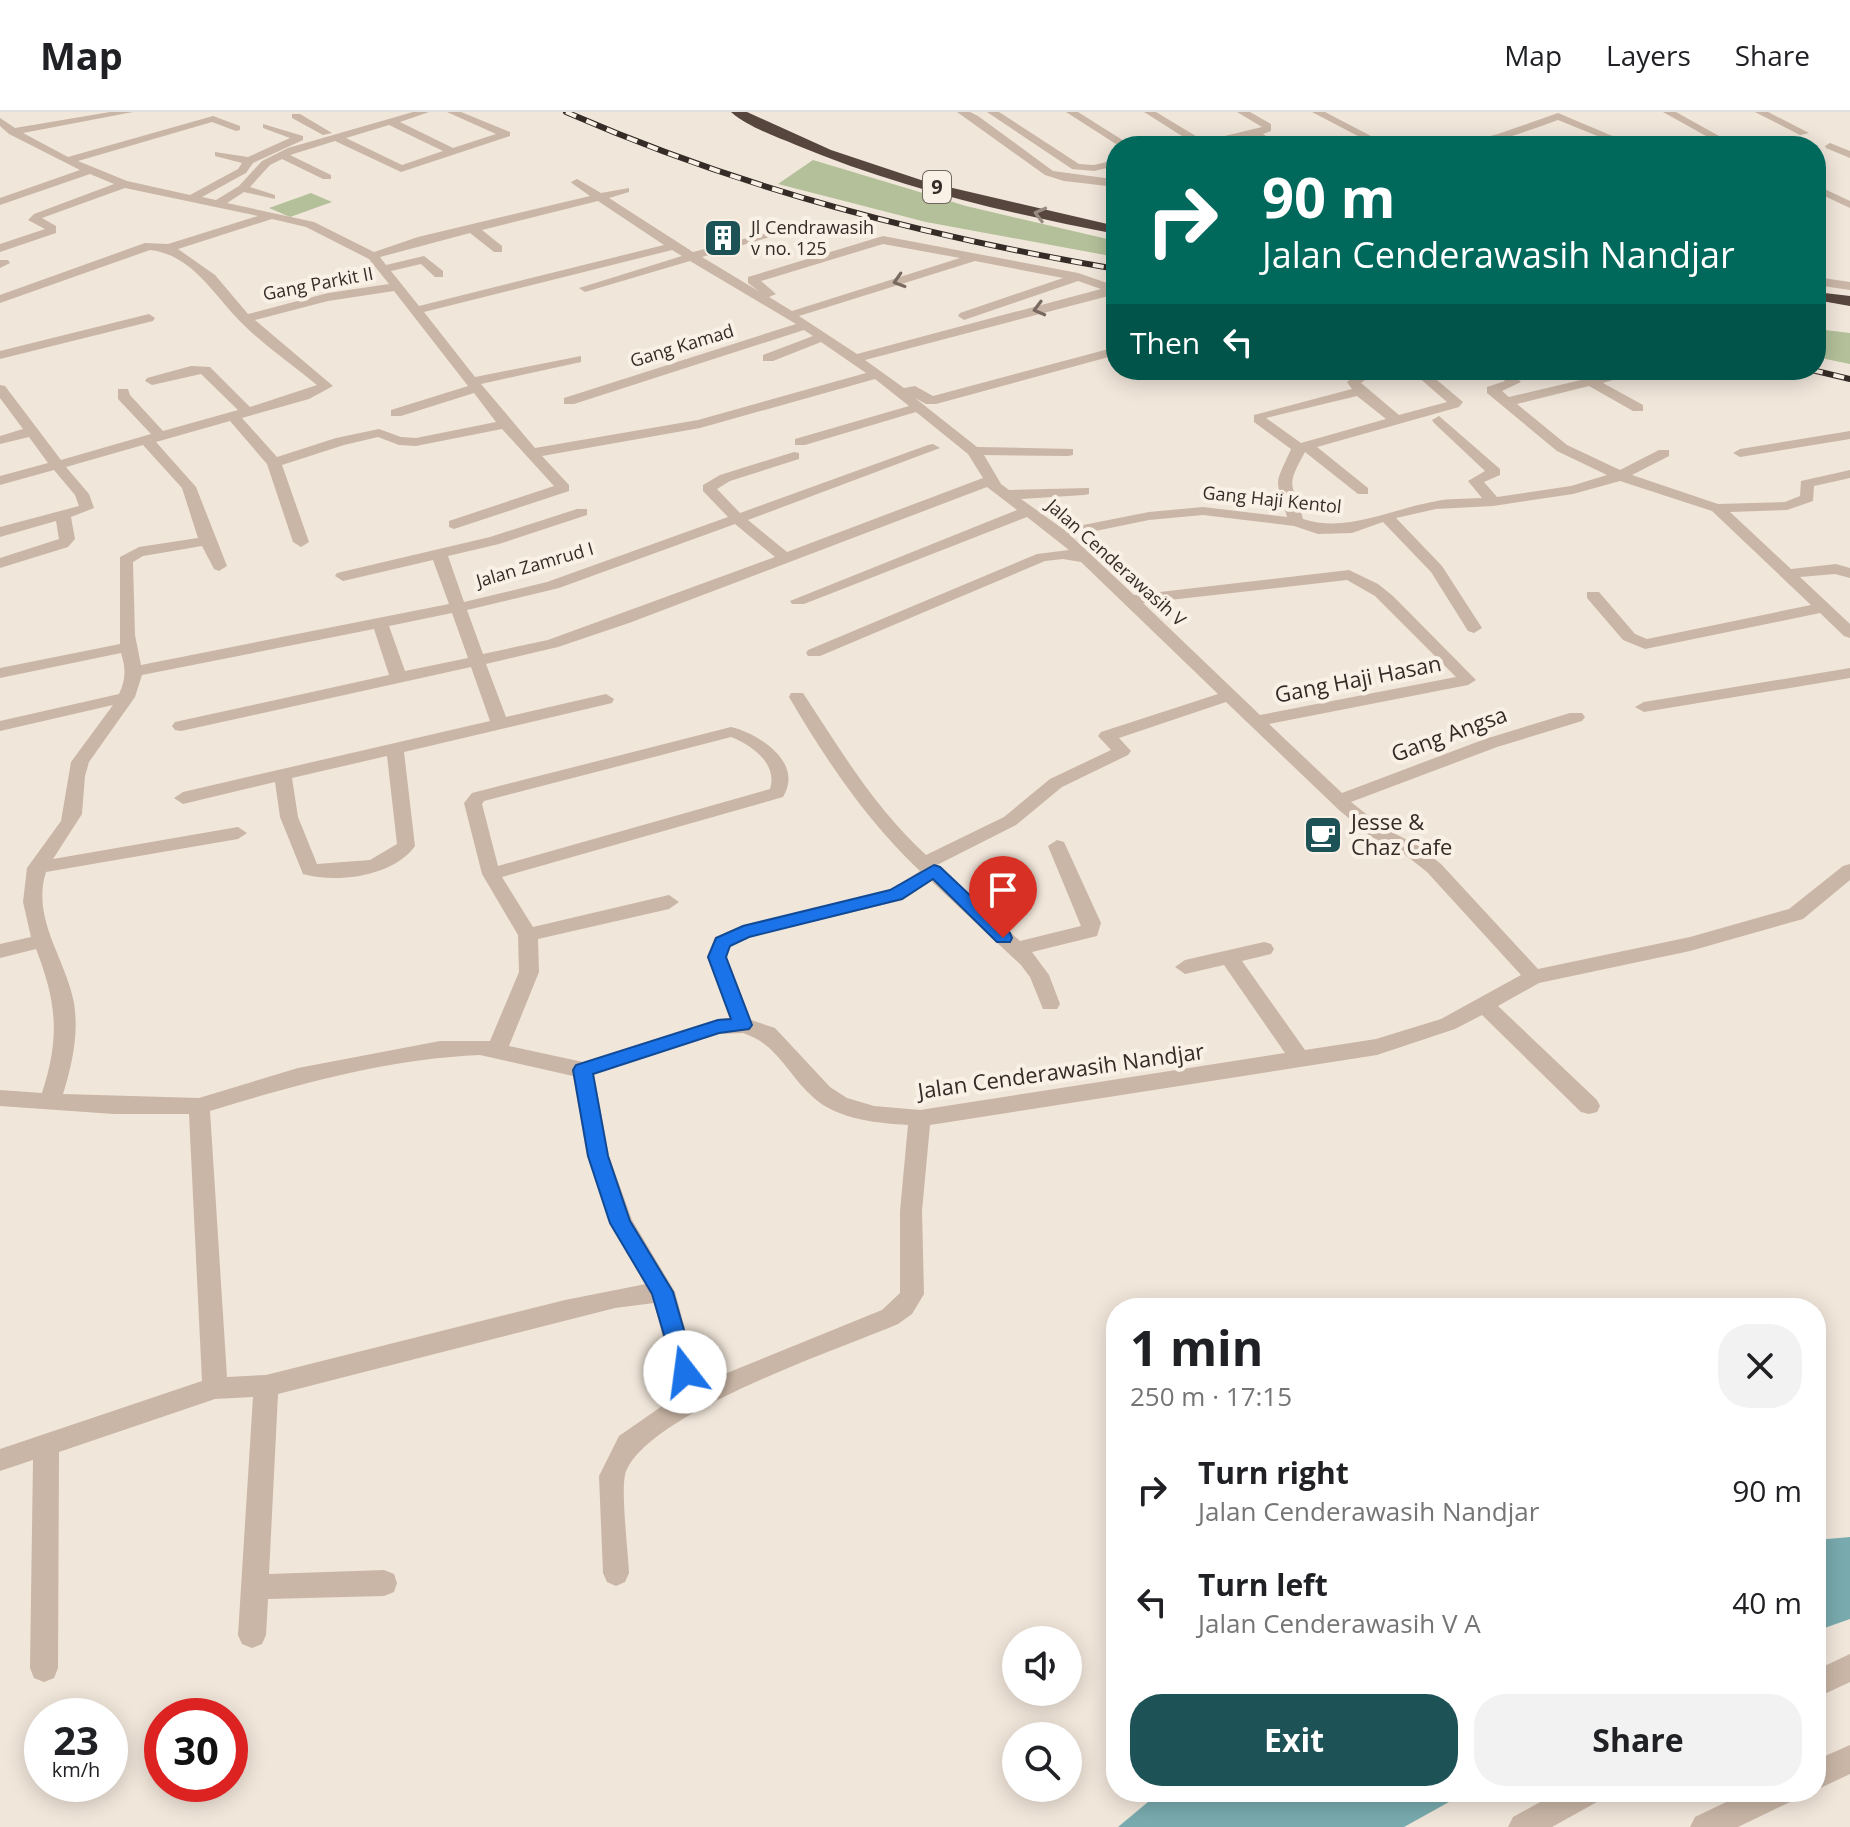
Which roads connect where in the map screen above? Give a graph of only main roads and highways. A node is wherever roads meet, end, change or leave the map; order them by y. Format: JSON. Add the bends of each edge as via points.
{"nodes":[{"id":1,"x":737,"y":112,"type":"edge"},
{"id":2,"x":768,"y":112,"type":"edge"},
{"id":3,"x":827,"y":137,"type":"dead end"},
{"id":4,"x":952,"y":177,"type":"dead end"},
{"id":5,"x":1106,"y":213,"type":"edge"},
{"id":6,"x":1106,"y":228,"type":"edge"},
{"id":7,"x":1826,"y":297,"type":"edge"},
{"id":8,"x":1850,"y":301,"type":"edge"},
{"id":9,"x":1826,"y":312,"type":"edge"},
{"id":10,"x":1850,"y":316,"type":"edge"}],
"edges":[{"from":6,"to":1,"type":"highway","number":"9","one_way":true,"via":[[912,180],[834,154]]},
{"from":2,"to":3,"type":"highway"},
{"from":4,"to":5,"type":"highway","number":"9"},
{"from":7,"to":8,"type":"highway"},
{"from":9,"to":10,"type":"highway"}]}
